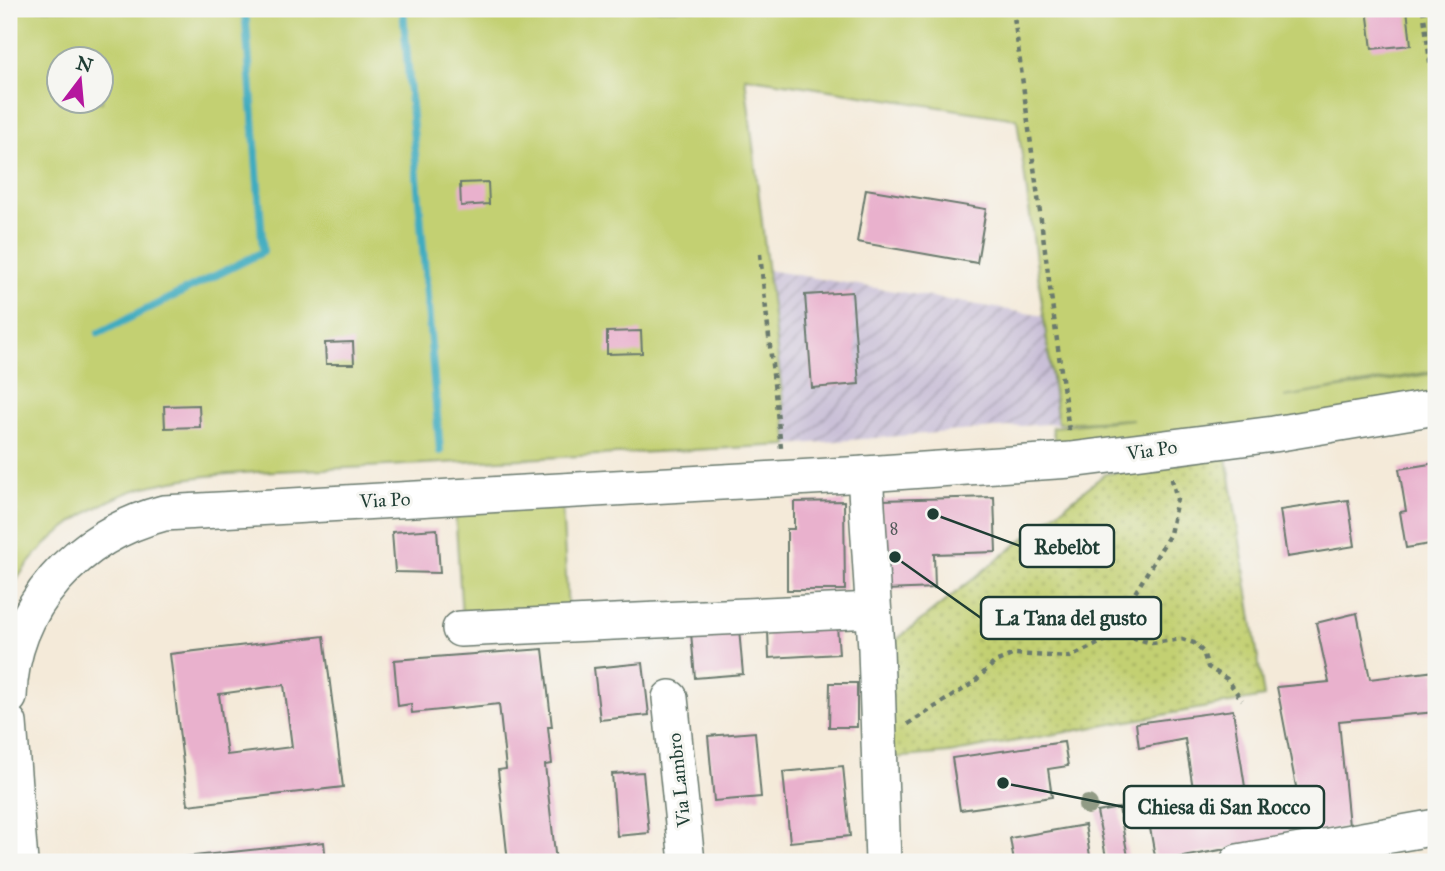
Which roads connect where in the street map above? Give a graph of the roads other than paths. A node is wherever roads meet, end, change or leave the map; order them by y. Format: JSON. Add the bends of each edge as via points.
{"nodes":[{"id":1,"x":1436,"y":407,"type":"edge"},
{"id":2,"x":865,"y":474,"type":"junction"},
{"id":3,"x":873,"y":610,"type":"junction"},
{"id":4,"x":460,"y":629,"type":"dead end"},
{"id":5,"x":9,"y":697,"type":"edge"},
{"id":6,"x":670,"y":698,"type":"dead end"},
{"id":7,"x":9,"y":723,"type":"edge"},
{"id":8,"x":1436,"y":827,"type":"edge"},
{"id":9,"x":20,"y":862,"type":"edge"},
{"id":10,"x":687,"y":862,"type":"edge"},
{"id":11,"x":883,"y":862,"type":"edge"},
{"id":12,"x":1238,"y":862,"type":"edge"}],
"edges":[{"from":1,"to":2,"type":"street","name":"Via Po","via":[[1071,460]]},
{"from":2,"to":3,"type":"street"},
{"from":2,"to":5,"type":"street","name":"Via Po","via":[[256,506],[151,516],[98,541],[55,577],[36,603],[19,640]]},
{"from":3,"to":4,"type":"street"},
{"from":3,"to":11,"type":"street"},
{"from":6,"to":10,"type":"street","name":"Via Lambro"},
{"from":7,"to":9,"type":"street"},
{"from":8,"to":12,"type":"street"}]}
